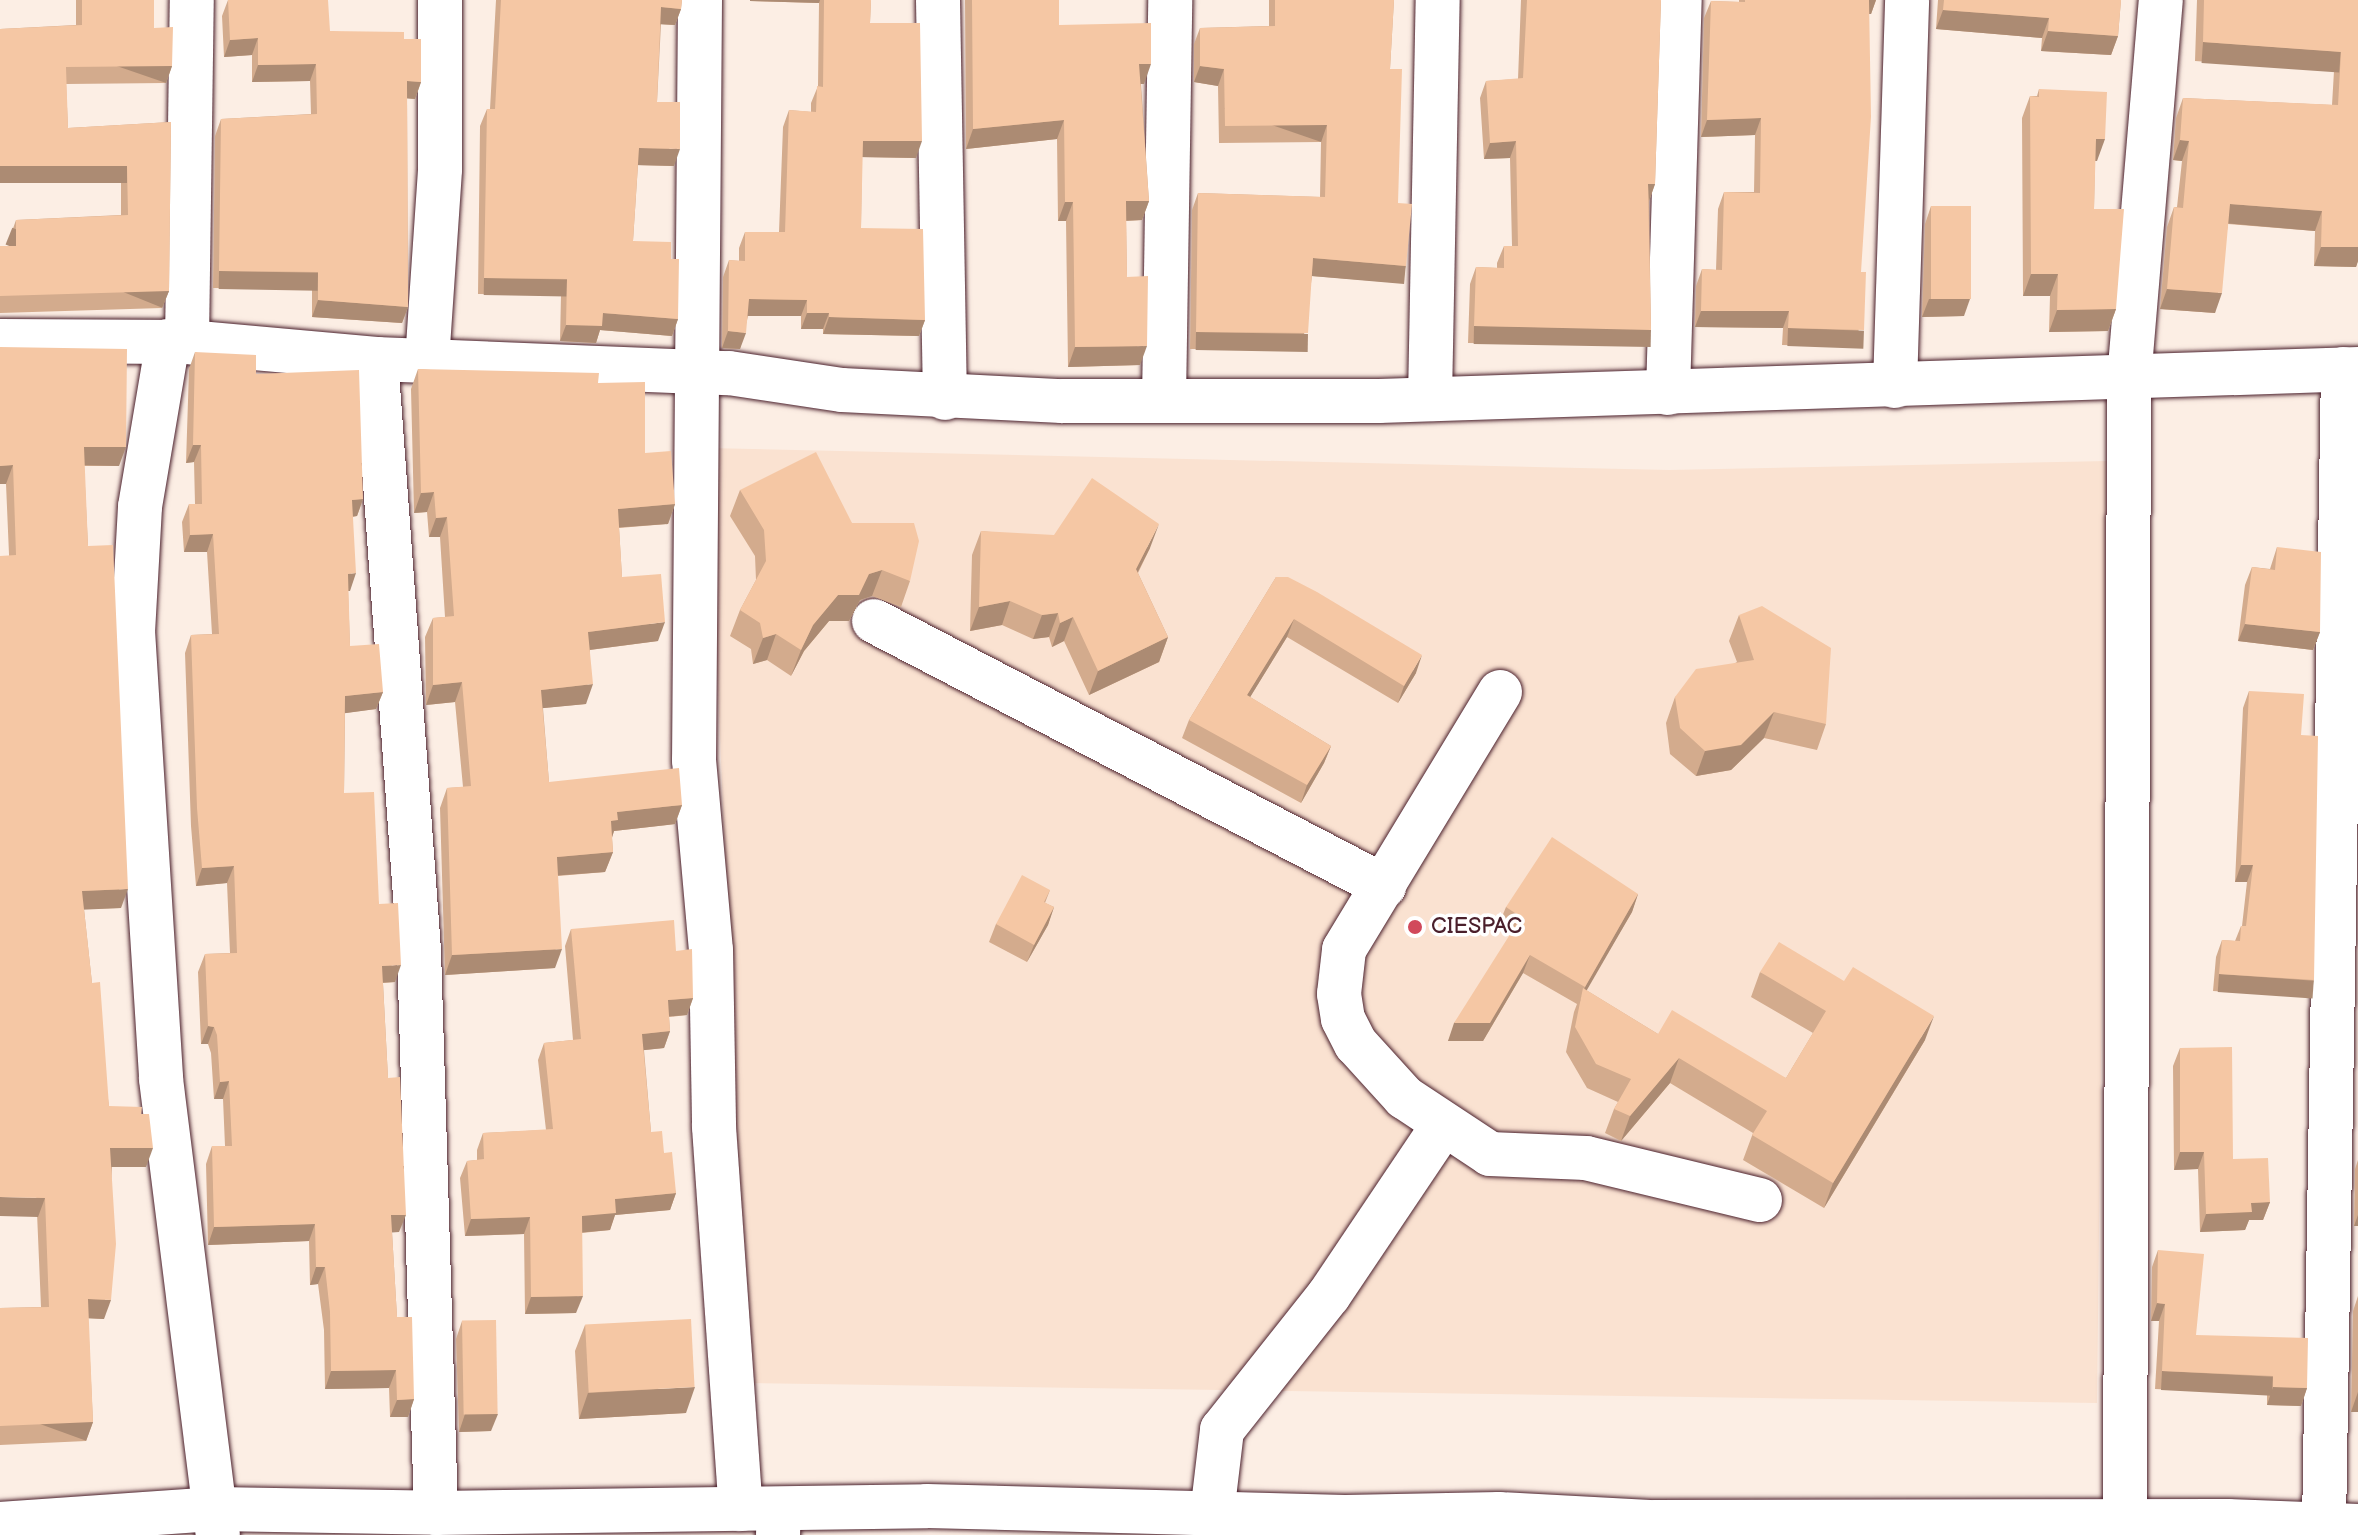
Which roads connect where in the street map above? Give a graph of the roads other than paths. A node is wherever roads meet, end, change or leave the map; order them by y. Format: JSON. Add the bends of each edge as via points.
{"nodes":[{"id":1,"x":192,"y":0,"type":"edge"},
{"id":2,"x":440,"y":0,"type":"edge"},
{"id":3,"x":700,"y":0,"type":"edge"},
{"id":4,"x":938,"y":0,"type":"edge"},
{"id":5,"x":1170,"y":0,"type":"edge"},
{"id":6,"x":1438,"y":0,"type":"edge"},
{"id":7,"x":1680,"y":0,"type":"edge"},
{"id":8,"x":1907,"y":0,"type":"edge"},
{"id":9,"x":2161,"y":0,"type":"edge"},
{"id":10,"x":0,"y":341,"type":"edge"},
{"id":11,"x":177,"y":342,"type":"junction"},
{"id":12,"x":376,"y":359,"type":"junction"},
{"id":13,"x":427,"y":361,"type":"junction"},
{"id":14,"x":2351,"y":369,"type":"edge"},
{"id":15,"x":694,"y":373,"type":"junction"},
{"id":16,"x":2129,"y":379,"type":"junction"},
{"id":17,"x":1895,"y":386,"type":"junction"},
{"id":18,"x":1668,"y":393,"type":"junction"},
{"id":19,"x":945,"y":398,"type":"junction"},
{"id":20,"x":1430,"y":399,"type":"junction"},
{"id":21,"x":1164,"y":400,"type":"junction"},
{"id":22,"x":874,"y":621,"type":"dead end"},
{"id":23,"x":1500,"y":692,"type":"dead end"},
{"id":24,"x":1384,"y":886,"type":"junction"},
{"id":25,"x":1442,"y":1127,"type":"junction"},
{"id":26,"x":1760,"y":1200,"type":"dead end"},
{"id":27,"x":436,"y":1513,"type":"junction"},
{"id":28,"x":1212,"y":1514,"type":"junction"},
{"id":29,"x":766,"y":1518,"type":"edge"},
{"id":30,"x":217,"y":1522,"type":"edge"},
{"id":31,"x":2125,"y":1522,"type":"junction"},
{"id":32,"x":521,"y":1523,"type":"edge"},
{"id":33,"x":1066,"y":1523,"type":"edge"},
{"id":34,"x":0,"y":1524,"type":"edge"},
{"id":35,"x":1344,"y":1526,"type":"edge"},
{"id":36,"x":2341,"y":1526,"type":"edge"},
{"id":37,"x":1653,"y":1528,"type":"edge"},
{"id":38,"x":2228,"y":1528,"type":"edge"},
{"id":39,"x":1935,"y":1529,"type":"edge"}],
"edges":[{"from":1,"to":11,"type":"main road"},
{"from":2,"to":13,"type":"main road","via":[[440,169]]},
{"from":3,"to":15,"type":"main road"},
{"from":4,"to":19,"type":"main road"},
{"from":5,"to":21,"type":"main road"},
{"from":6,"to":20,"type":"main road"},
{"from":7,"to":18,"type":"main road"},
{"from":8,"to":17,"type":"main road"},
{"from":9,"to":16,"type":"main road"},
{"from":10,"to":11,"type":"main road"},
{"from":11,"to":12,"type":"main road"},
{"from":11,"to":30,"type":"main road","via":[[140,507],[133,631],[161,1079]]},
{"from":12,"to":13,"type":"main road"},
{"from":12,"to":27,"type":"main road","via":[[419,950]]},
{"from":13,"to":15,"type":"main road"},
{"from":14,"to":16,"type":"main road"},
{"from":14,"to":36,"type":"main road"},
{"from":15,"to":19,"type":"main road"},
{"from":15,"to":29,"type":"main road","via":[[694,760],[711,950],[714,1127]]},
{"from":16,"to":17,"type":"main road"},
{"from":16,"to":31,"type":"main road"},
{"from":17,"to":18,"type":"main road"},
{"from":18,"to":20,"type":"main road"},
{"from":19,"to":21,"type":"main road"},
{"from":20,"to":21,"type":"main road"},
{"from":22,"to":24,"type":"main road"},
{"from":23,"to":24,"type":"main road"},
{"from":24,"to":25,"type":"main road","via":[[1344,950],[1339,994],[1343,1019],[1381,1075]]},
{"from":25,"to":26,"type":"main road","via":[[1490,1154],[1586,1158]]},
{"from":25,"to":28,"type":"main road","via":[[1329,1295],[1222,1430]]},
{"from":27,"to":30,"type":"main road"},
{"from":27,"to":32,"type":"main road"},
{"from":28,"to":33,"type":"main road"},
{"from":28,"to":35,"type":"main road"},
{"from":29,"to":32,"type":"main road"},
{"from":29,"to":33,"type":"main road","via":[[927,1506]]},
{"from":30,"to":34,"type":"main road"},
{"from":31,"to":38,"type":"main road"},
{"from":31,"to":39,"type":"main road"},
{"from":35,"to":37,"type":"main road","via":[[1499,1514]]},
{"from":36,"to":38,"type":"main road"},
{"from":37,"to":39,"type":"main road"}]}
